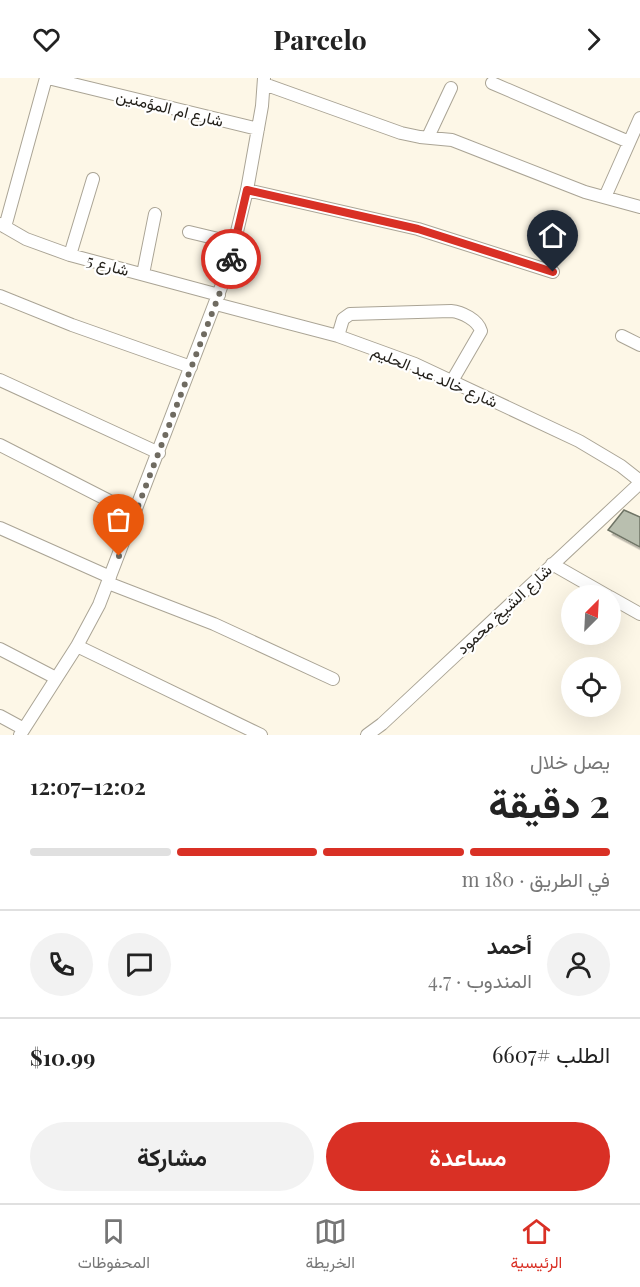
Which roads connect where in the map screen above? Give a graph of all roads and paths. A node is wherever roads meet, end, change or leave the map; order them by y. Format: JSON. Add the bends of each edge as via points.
{"nodes":[{"id":1,"x":47,"y":78,"type":"edge"},
{"id":2,"x":264,"y":81,"type":"edge"},
{"id":3,"x":492,"y":83,"type":"dead end"},
{"id":4,"x":451,"y":88,"type":"dead end"},
{"id":5,"x":640,"y":118,"type":"edge"},
{"id":6,"x":258,"y":129,"type":"junction"},
{"id":7,"x":428,"y":137,"type":"junction"},
{"id":8,"x":629,"y":142,"type":"junction"},
{"id":9,"x":93,"y":180,"type":"dead end"},
{"id":10,"x":247,"y":190,"type":"junction"},
{"id":11,"x":605,"y":197,"type":"junction"},
{"id":12,"x":640,"y":207,"type":"edge"},
{"id":13,"x":155,"y":214,"type":"dead end"},
{"id":14,"x":3,"y":226,"type":"edge"},
{"id":15,"x":189,"y":232,"type":"dead end"},
{"id":16,"x":235,"y":243,"type":"junction"},
{"id":17,"x":70,"y":255,"type":"junction"},
{"id":18,"x":553,"y":272,"type":"dead end"},
{"id":19,"x":143,"y":274,"type":"junction"},
{"id":20,"x":0,"y":296,"type":"edge"},
{"id":21,"x":218,"y":300,"type":"junction"},
{"id":22,"x":338,"y":336,"type":"junction"},
{"id":23,"x":622,"y":336,"type":"dead end"},
{"id":24,"x":640,"y":345,"type":"edge"},
{"id":25,"x":191,"y":367,"type":"junction"},
{"id":26,"x":0,"y":380,"type":"edge"},
{"id":27,"x":452,"y":381,"type":"junction"},
{"id":28,"x":0,"y":445,"type":"edge"},
{"id":29,"x":159,"y":453,"type":"junction"},
{"id":30,"x":640,"y":482,"type":"edge"},
{"id":31,"x":135,"y":514,"type":"junction"},
{"id":32,"x":0,"y":528,"type":"edge"},
{"id":33,"x":552,"y":564,"type":"junction"},
{"id":34,"x":109,"y":580,"type":"junction"},
{"id":35,"x":589,"y":585,"type":"edge"},
{"id":36,"x":621,"y":603,"type":"edge"},
{"id":37,"x":640,"y":614,"type":"edge"},
{"id":38,"x":77,"y":646,"type":"junction"},
{"id":39,"x":0,"y":649,"type":"edge"},
{"id":40,"x":56,"y":678,"type":"junction"},
{"id":41,"x":333,"y":679,"type":"dead end"},
{"id":42,"x":0,"y":716,"type":"edge"},
{"id":43,"x":22,"y":732,"type":"edge"},
{"id":44,"x":261,"y":735,"type":"edge"},
{"id":45,"x":367,"y":735,"type":"edge"}],
"edges":[{"from":1,"to":6,"type":"street","name":"شارع ام المؤمنين"},
{"from":1,"to":14,"type":"street"},
{"from":2,"to":6,"type":"street"},
{"from":2,"to":7,"type":"street","via":[[401,133]]},
{"from":3,"to":8,"type":"street"},
{"from":4,"to":7,"type":"street"},
{"from":5,"to":8,"type":"street"},
{"from":6,"to":10,"type":"street"},
{"from":7,"to":11,"type":"street","via":[[452,140]]},
{"from":8,"to":11,"type":"street"},
{"from":9,"to":17,"type":"street"},
{"from":10,"to":16,"type":"street"},
{"from":10,"to":18,"type":"street","via":[[418,229]]},
{"from":11,"to":12,"type":"street"},
{"from":13,"to":19,"type":"street"},
{"from":14,"to":17,"type":"street","name":"شارع 5"},
{"from":15,"to":16,"type":"street"},
{"from":16,"to":21,"type":"street"},
{"from":17,"to":19,"type":"street","name":"شارع 5"},
{"from":19,"to":21,"type":"street","name":"شارع 5"},
{"from":20,"to":25,"type":"street"},
{"from":21,"to":22,"type":"street","name":"شارع خالد عبد الحليم"},
{"from":21,"to":25,"type":"street"},
{"from":22,"to":27,"type":"street","name":"شارع خالد عبد الحليم"},
{"from":22,"to":27,"type":"street","via":[[343,319],[354,313],[461,313],[476,322],[481,331]]},
{"from":23,"to":24,"type":"street"},
{"from":25,"to":29,"type":"street"},
{"from":26,"to":29,"type":"street"},
{"from":27,"to":30,"type":"street","name":"شارع خالد عبد الحليم","via":[[579,441]]},
{"from":28,"to":31,"type":"street"},
{"from":29,"to":31,"type":"street"},
{"from":30,"to":33,"type":"street","name":"شارع الشيخ محمود"},
{"from":31,"to":34,"type":"street"},
{"from":32,"to":34,"type":"street"},
{"from":33,"to":35,"type":"street"},
{"from":33,"to":45,"type":"street","name":"شارع الشيخ محمود"},
{"from":34,"to":38,"type":"street"},
{"from":34,"to":41,"type":"street"},
{"from":36,"to":37,"type":"street"},
{"from":38,"to":40,"type":"street"},
{"from":38,"to":44,"type":"street"},
{"from":39,"to":40,"type":"street"},
{"from":40,"to":43,"type":"street"},
{"from":42,"to":43,"type":"street"}]}
